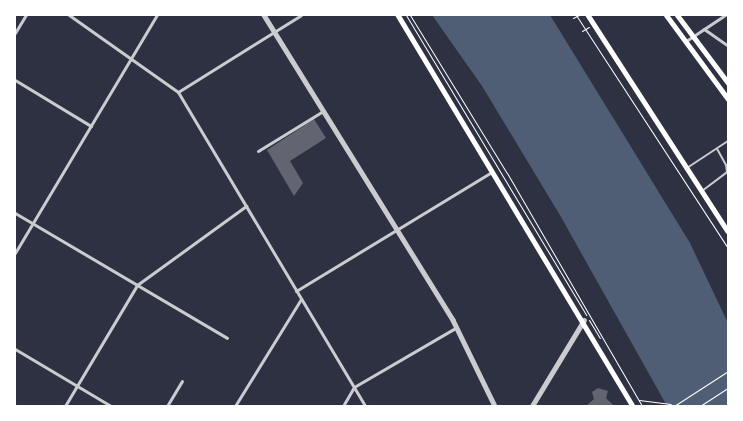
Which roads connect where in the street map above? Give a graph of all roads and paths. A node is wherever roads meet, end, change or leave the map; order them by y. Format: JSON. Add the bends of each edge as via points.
{"nodes":[{"id":1,"x":26,"y":15,"type":"edge"},
{"id":2,"x":69,"y":15,"type":"edge"},
{"id":3,"x":157,"y":15,"type":"edge"},
{"id":4,"x":264,"y":15,"type":"edge"},
{"id":5,"x":301,"y":15,"type":"edge"},
{"id":6,"x":398,"y":15,"type":"edge"},
{"id":7,"x":406,"y":15,"type":"edge"},
{"id":8,"x":410,"y":15,"type":"edge"},
{"id":9,"x":577,"y":15,"type":"edge"},
{"id":10,"x":666,"y":15,"type":"edge"},
{"id":11,"x":677,"y":15,"type":"edge"},
{"id":12,"x":725,"y":15,"type":"edge"},
{"id":13,"x":590,"y":16,"type":"edge"},
{"id":14,"x":573,"y":18,"type":"dead end"},
{"id":15,"x":594,"y":25,"type":"junction"},
{"id":16,"x":704,"y":29,"type":"junction"},
{"id":17,"x":585,"y":30,"type":"junction"},
{"id":18,"x":275,"y":31,"type":"junction"},
{"id":19,"x":582,"y":31,"type":"dead end"},
{"id":20,"x":15,"y":33,"type":"edge"},
{"id":21,"x":693,"y":36,"type":"junction"},
{"id":22,"x":686,"y":41,"type":"junction"},
{"id":23,"x":728,"y":46,"type":"edge"},
{"id":24,"x":131,"y":59,"type":"junction"},
{"id":25,"x":15,"y":80,"type":"edge"},
{"id":26,"x":728,"y":83,"type":"edge"},
{"id":27,"x":178,"y":92,"type":"junction"},
{"id":28,"x":728,"y":99,"type":"edge"},
{"id":29,"x":324,"y":110,"type":"junction"},
{"id":30,"x":91,"y":126,"type":"junction"},
{"id":31,"x":728,"y":141,"type":"edge"},
{"id":32,"x":717,"y":148,"type":"junction"},
{"id":33,"x":258,"y":151,"type":"dead end"},
{"id":34,"x":497,"y":157,"type":"junction"},
{"id":35,"x":494,"y":159,"type":"junction"},
{"id":36,"x":488,"y":163,"type":"junction"},
{"id":37,"x":687,"y":168,"type":"junction"},
{"id":38,"x":493,"y":171,"type":"junction"},
{"id":39,"x":507,"y":173,"type":"junction"},
{"id":40,"x":503,"y":175,"type":"junction"},
{"id":41,"x":498,"y":179,"type":"junction"},
{"id":42,"x":702,"y":191,"type":"junction"},
{"id":43,"x":246,"y":206,"type":"junction"},
{"id":44,"x":15,"y":213,"type":"edge"},
{"id":45,"x":33,"y":223,"type":"junction"},
{"id":46,"x":397,"y":229,"type":"junction"},
{"id":47,"x":728,"y":231,"type":"edge"},
{"id":48,"x":728,"y":248,"type":"edge"},
{"id":49,"x":15,"y":253,"type":"edge"},
{"id":50,"x":137,"y":285,"type":"junction"},
{"id":51,"x":296,"y":291,"type":"junction"},
{"id":52,"x":301,"y":299,"type":"junction"},
{"id":53,"x":584,"y":320,"type":"junction"},
{"id":54,"x":457,"y":327,"type":"junction"},
{"id":55,"x":226,"y":338,"type":"dead end"},
{"id":56,"x":15,"y":348,"type":"edge"},
{"id":57,"x":728,"y":371,"type":"edge"},
{"id":58,"x":182,"y":381,"type":"dead end"},
{"id":59,"x":77,"y":386,"type":"junction"},
{"id":60,"x":354,"y":388,"type":"junction"},
{"id":61,"x":728,"y":388,"type":"edge"},
{"id":62,"x":638,"y":400,"type":"junction"},
{"id":63,"x":671,"y":404,"type":"dead end"},
{"id":64,"x":65,"y":406,"type":"edge"},
{"id":65,"x":111,"y":406,"type":"edge"},
{"id":66,"x":167,"y":406,"type":"edge"},
{"id":67,"x":235,"y":406,"type":"edge"},
{"id":68,"x":343,"y":406,"type":"edge"},
{"id":69,"x":366,"y":406,"type":"edge"},
{"id":70,"x":495,"y":406,"type":"edge"},
{"id":71,"x":532,"y":406,"type":"edge"},
{"id":72,"x":633,"y":406,"type":"edge"},
{"id":73,"x":640,"y":406,"type":"edge"},
{"id":74,"x":674,"y":406,"type":"edge"},
{"id":75,"x":700,"y":406,"type":"edge"}],
"edges":[{"from":1,"to":20,"type":"street"},
{"from":2,"to":24,"type":"street"},
{"from":3,"to":24,"type":"street"},
{"from":4,"to":18,"type":"street"},
{"from":5,"to":18,"type":"street"},
{"from":6,"to":36,"type":"main road"},
{"from":7,"to":35,"type":"path"},
{"from":8,"to":34,"type":"path"},
{"from":9,"to":14,"type":"path"},
{"from":9,"to":17,"type":"path"},
{"from":10,"to":22,"type":"main road"},
{"from":11,"to":21,"type":"main road"},
{"from":12,"to":16,"type":"street"},
{"from":13,"to":15,"type":"main road"},
{"from":15,"to":17,"type":"path"},
{"from":15,"to":37,"type":"main road"},
{"from":16,"to":21,"type":"street"},
{"from":16,"to":23,"type":"street"},
{"from":17,"to":19,"type":"path"},
{"from":17,"to":48,"type":"path"},
{"from":18,"to":27,"type":"street"},
{"from":18,"to":29,"type":"street"},
{"from":21,"to":22,"type":"street"},
{"from":21,"to":26,"type":"main road"},
{"from":22,"to":28,"type":"main road"},
{"from":24,"to":27,"type":"street"},
{"from":24,"to":30,"type":"street"},
{"from":25,"to":30,"type":"street"},
{"from":27,"to":43,"type":"street"},
{"from":29,"to":33,"type":"street"},
{"from":29,"to":46,"type":"street"},
{"from":30,"to":45,"type":"street"},
{"from":31,"to":32,"type":"lane"},
{"from":32,"to":37,"type":"lane"},
{"from":32,"to":42,"type":"lane","via":[[727,172]]},
{"from":34,"to":35,"type":"path"},
{"from":34,"to":39,"type":"path"},
{"from":35,"to":36,"type":"path"},
{"from":35,"to":40,"type":"path"},
{"from":36,"to":38,"type":"main road"},
{"from":37,"to":42,"type":"main road"},
{"from":38,"to":41,"type":"main road"},
{"from":38,"to":46,"type":"street"},
{"from":39,"to":40,"type":"path"},
{"from":39,"to":62,"type":"path"},
{"from":40,"to":41,"type":"path"},
{"from":40,"to":73,"type":"path"},
{"from":41,"to":53,"type":"main road"},
{"from":42,"to":47,"type":"main road"},
{"from":43,"to":50,"type":"street"},
{"from":43,"to":51,"type":"street"},
{"from":44,"to":45,"type":"street"},
{"from":45,"to":49,"type":"street"},
{"from":45,"to":50,"type":"street"},
{"from":46,"to":51,"type":"street"},
{"from":46,"to":54,"type":"street"},
{"from":50,"to":55,"type":"street"},
{"from":50,"to":59,"type":"street"},
{"from":51,"to":52,"type":"street"},
{"from":52,"to":60,"type":"street"},
{"from":52,"to":67,"type":"street"},
{"from":53,"to":71,"type":"street"},
{"from":53,"to":72,"type":"main road"},
{"from":54,"to":60,"type":"street"},
{"from":54,"to":70,"type":"street"},
{"from":56,"to":59,"type":"street"},
{"from":57,"to":74,"type":"path"},
{"from":58,"to":66,"type":"street"},
{"from":59,"to":64,"type":"street"},
{"from":59,"to":65,"type":"street"},
{"from":60,"to":68,"type":"street"},
{"from":60,"to":69,"type":"street"},
{"from":61,"to":75,"type":"path"},
{"from":62,"to":63,"type":"path"},
{"from":62,"to":73,"type":"path"}]}
